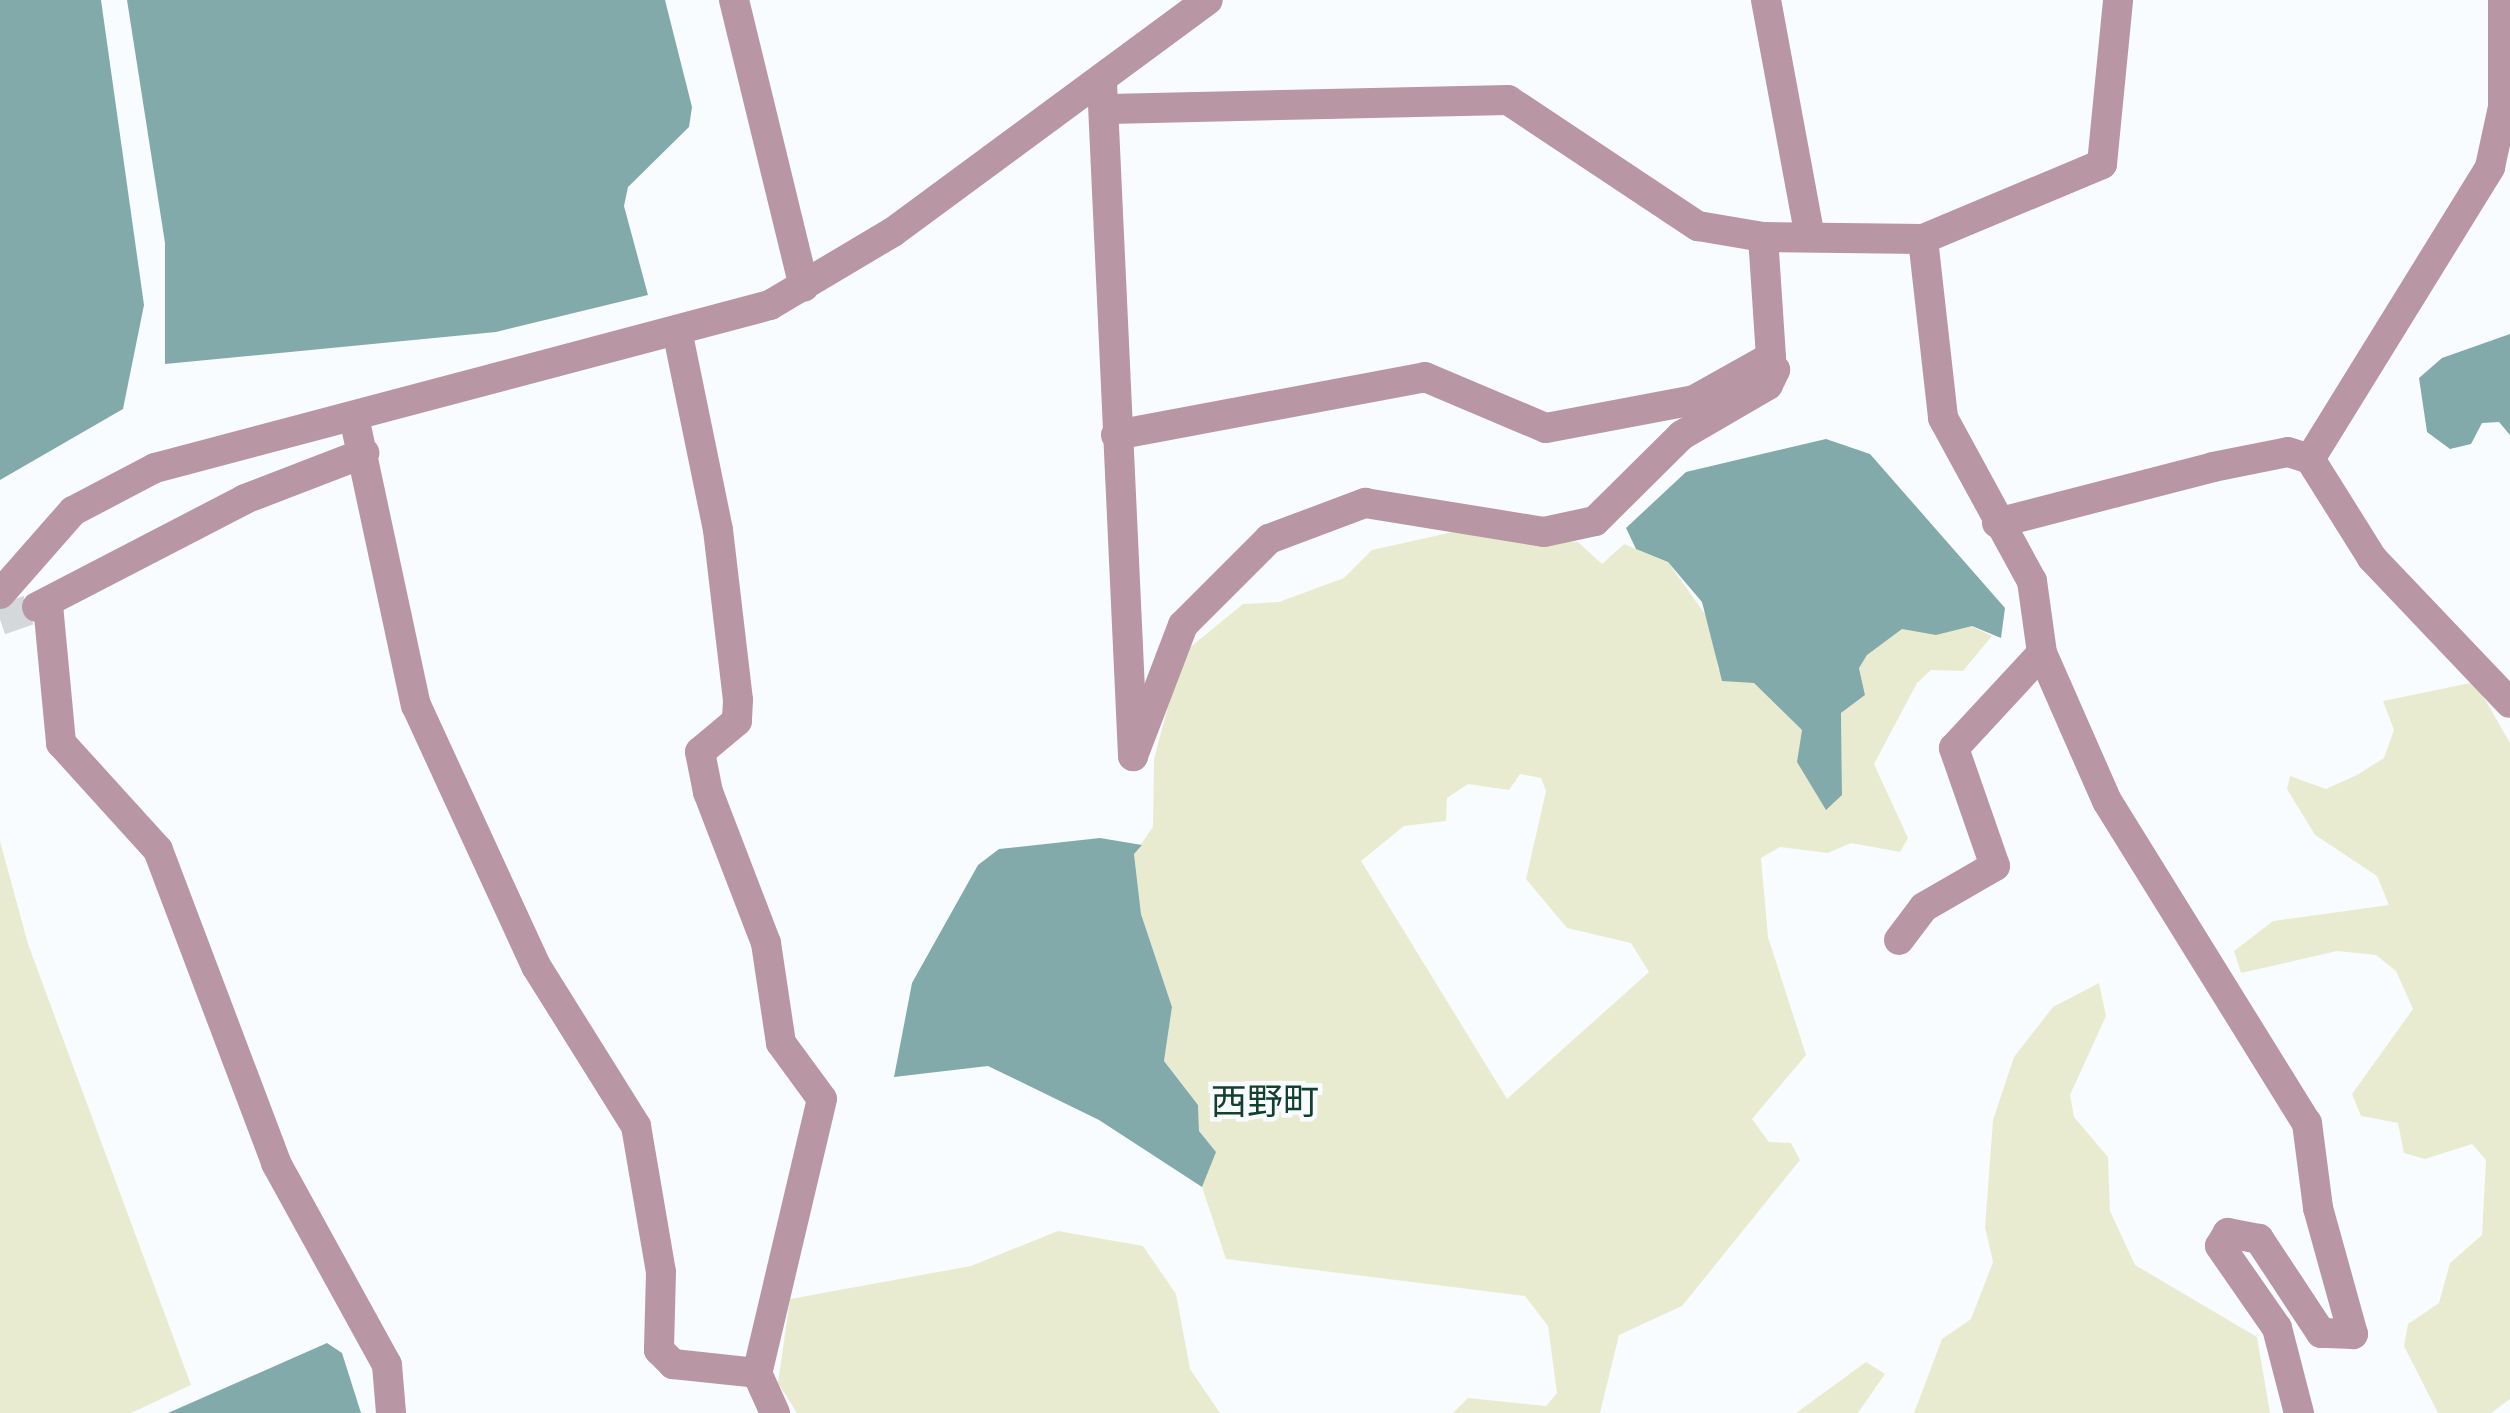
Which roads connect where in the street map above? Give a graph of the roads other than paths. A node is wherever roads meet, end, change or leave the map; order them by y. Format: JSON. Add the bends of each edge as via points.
{"nodes":[{"id":1,"x":734,"y":0,"type":"edge"},
{"id":2,"x":1208,"y":0,"type":"edge"},
{"id":3,"x":1766,"y":0,"type":"edge"},
{"id":4,"x":2118,"y":0,"type":"edge"},
{"id":5,"x":2503,"y":0,"type":"edge"},
{"id":6,"x":1105,"y":96,"type":"junction"},
{"id":7,"x":1809,"y":233,"type":"junction"},
{"id":8,"x":1763,"y":237,"type":"junction"},
{"id":9,"x":1922,"y":239,"type":"junction"},
{"id":10,"x":804,"y":287,"type":"junction"},
{"id":11,"x":678,"y":335,"type":"junction"},
{"id":12,"x":1767,"y":362,"type":"junction"},
{"id":13,"x":354,"y":417,"type":"junction"},
{"id":14,"x":1116,"y":435,"type":"junction"},
{"id":15,"x":364,"y":453,"type":"junction"},
{"id":16,"x":2310,"y":459,"type":"junction"},
{"id":17,"x":1997,"y":523,"type":"junction"},
{"id":18,"x":0,"y":594,"type":"edge"},
{"id":19,"x":2042,"y":653,"type":"junction"},
{"id":20,"x":2510,"y":703,"type":"edge"},
{"id":21,"x":1899,"y":940,"type":"dead end"},
{"id":22,"x":757,"y":1373,"type":"junction"},
{"id":23,"x":391,"y":1413,"type":"edge"},
{"id":24,"x":775,"y":1413,"type":"edge"},
{"id":25,"x":2299,"y":1413,"type":"edge"}],
"edges":[{"from":1,"to":10,"type":"street"},
{"from":2,"to":6,"type":"street"},
{"from":3,"to":7,"type":"street"},
{"from":4,"to":9,"type":"street","via":[[2102,164]]},
{"from":5,"to":16,"type":"street","via":[[2503,107],[2490,167]]},
{"from":6,"to":8,"type":"street","via":[[1508,100],[1649,202],[1698,226]]},
{"from":6,"to":10,"type":"street"},
{"from":6,"to":14,"type":"street"},
{"from":7,"to":8,"type":"street"},
{"from":7,"to":9,"type":"street"},
{"from":8,"to":12,"type":"street"},
{"from":9,"to":17,"type":"street","via":[[1943,418]]},
{"from":10,"to":11,"type":"street"},
{"from":11,"to":13,"type":"street"},
{"from":11,"to":22,"type":"street","via":[[718,530],[738,700],[737,721],[700,752],[766,943],[781,1043],[822,1099]]},
{"from":12,"to":14,"type":"street","via":[[1694,400],[1570,426],[1526,425],[1425,377]]},
{"from":12,"to":14,"type":"street","via":[[1775,370],[1768,385],[1682,435],[1595,521],[1544,532],[1365,503],[1269,539],[1183,625],[1133,756]]},
{"from":13,"to":15,"type":"street"},
{"from":13,"to":18,"type":"street","via":[[125,481],[44,535]]},
{"from":15,"to":22,"type":"street","via":[[416,705],[536,966],[636,1126],[661,1271],[659,1350],[673,1364]]},
{"from":15,"to":23,"type":"street","via":[[245,499],[42,606],[61,743],[158,850],[276,1163],[387,1365]]},
{"from":16,"to":17,"type":"street","via":[[2288,452],[2213,466]]},
{"from":16,"to":20,"type":"street","via":[[2372,558]]},
{"from":17,"to":19,"type":"street","via":[[2032,581]]},
{"from":19,"to":21,"type":"street","via":[[1954,748],[1995,866],[1924,907]]},
{"from":19,"to":25,"type":"street","via":[[2107,800],[2308,1123],[2318,1208],[2354,1334],[2321,1333],[2259,1239],[2228,1233],[2220,1246],[2277,1328]]},
{"from":22,"to":24,"type":"street"}]}
